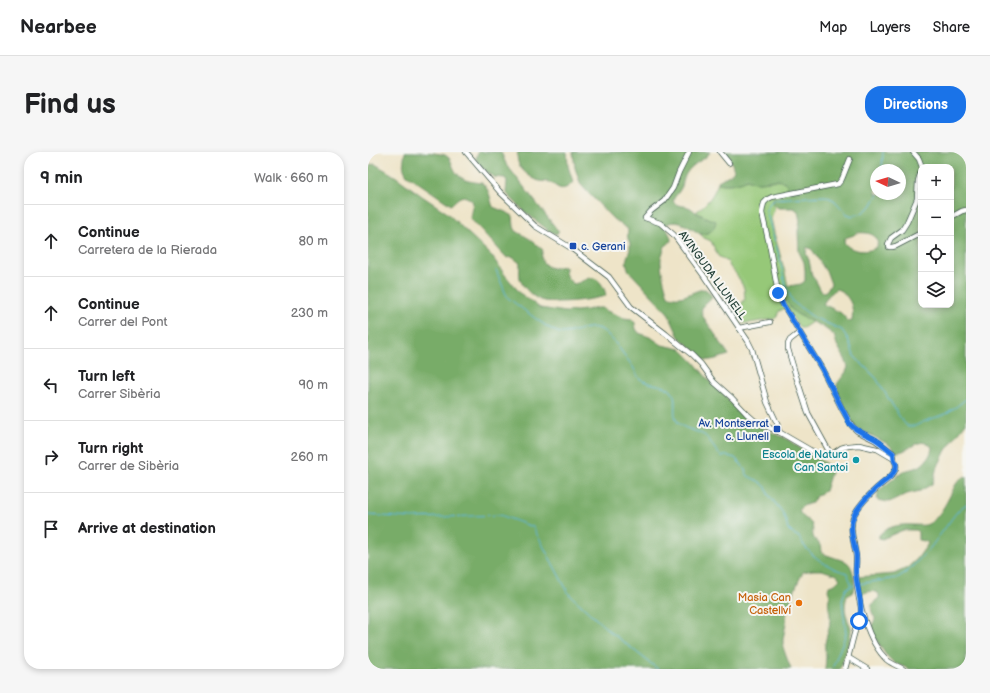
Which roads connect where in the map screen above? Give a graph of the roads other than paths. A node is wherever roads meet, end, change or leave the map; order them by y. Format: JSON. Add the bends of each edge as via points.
{"nodes":[{"id":1,"x":466,"y":152,"type":"edge"},
{"id":2,"x":689,"y":152,"type":"edge"},
{"id":3,"x":720,"y":152,"type":"edge"},
{"id":4,"x":913,"y":152,"type":"edge"},
{"id":5,"x":850,"y":159,"type":"dead end"},
{"id":6,"x":729,"y":163,"type":"dead end"},
{"id":7,"x":921,"y":164,"type":"edge"},
{"id":8,"x":918,"y":181,"type":"edge"},
{"id":9,"x":966,"y":210,"type":"edge"},
{"id":10,"x":954,"y":215,"type":"edge"},
{"id":11,"x":918,"y":235,"type":"edge"},
{"id":12,"x":770,"y":322,"type":"dead end"},
{"id":13,"x":739,"y":328,"type":"junction"},
{"id":14,"x":799,"y":333,"type":"junction"},
{"id":15,"x":779,"y":432,"type":"junction"},
{"id":16,"x":831,"y":455,"type":"junction"},
{"id":17,"x":894,"y":459,"type":"junction"},
{"id":18,"x":861,"y":609,"type":"junction"},
{"id":19,"x":865,"y":622,"type":"junction"},
{"id":20,"x":857,"y":624,"type":"junction"},
{"id":21,"x":849,"y":658,"type":"junction"},
{"id":22,"x":845,"y":669,"type":"edge"},
{"id":23,"x":867,"y":669,"type":"edge"},
{"id":24,"x":903,"y":669,"type":"edge"}],
"edges":[{"from":1,"to":15,"type":"street","via":[[500,192],[535,226],[571,248],[609,277],[631,307],[692,355],[714,382],[747,414],[755,421]]},
{"from":2,"to":13,"type":"street","name":"AVINGUDA LLUNELL","via":[[673,188],[664,201],[645,218],[660,223],[674,235]]},
{"from":3,"to":6,"type":"street"},
{"from":4,"to":7,"type":"street"},
{"from":5,"to":14,"type":"street","via":[[838,184],[772,197],[763,207],[762,217],[779,297]]},
{"from":8,"to":11,"type":"street","via":[[917,199],[907,222],[891,238],[888,245],[896,246]]},
{"from":9,"to":10,"type":"street"},
{"from":12,"to":13,"type":"street"},
{"from":13,"to":15,"type":"street","name":"AVINGUDA LLUNELL","via":[[752,349],[767,402]]},
{"from":14,"to":16,"type":"street","via":[[788,344],[797,381],[808,413]]},
{"from":14,"to":17,"type":"street","via":[[822,369],[850,424],[855,430],[893,453]]},
{"from":15,"to":16,"type":"street","via":[[818,454]]},
{"from":16,"to":17,"type":"street","via":[[846,446],[859,445],[877,449]]},
{"from":17,"to":18,"type":"street","via":[[895,472],[875,490],[853,517],[856,580]]},
{"from":18,"to":19,"type":"street"},
{"from":18,"to":20,"type":"street"},
{"from":19,"to":20,"type":"street","via":[[862,620]]},
{"from":19,"to":24,"type":"street","via":[[883,656]]},
{"from":20,"to":21,"type":"street"},
{"from":21,"to":22,"type":"street"},
{"from":21,"to":23,"type":"street"}]}
